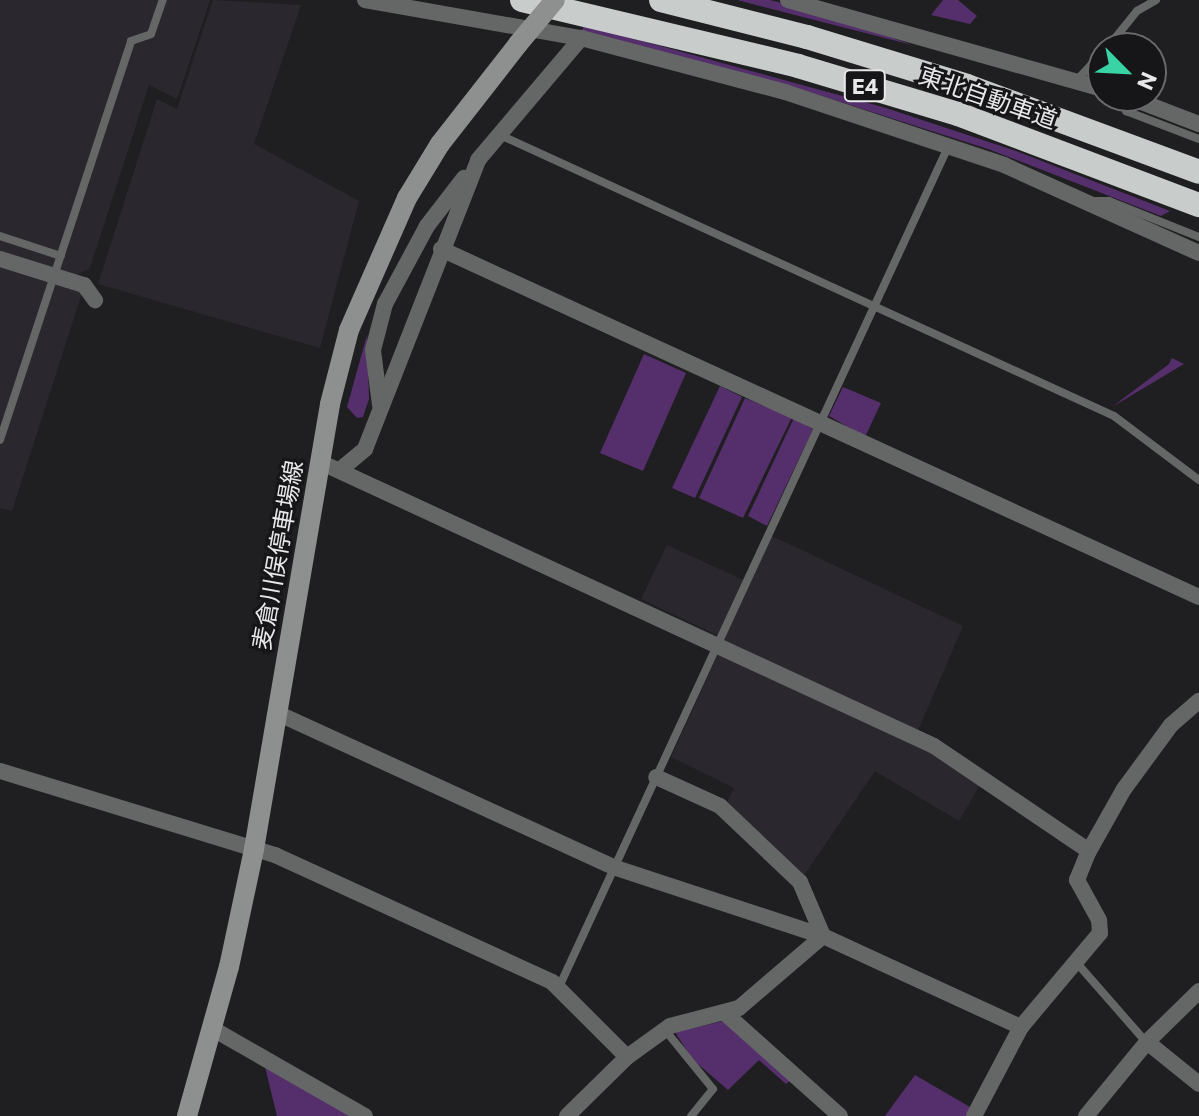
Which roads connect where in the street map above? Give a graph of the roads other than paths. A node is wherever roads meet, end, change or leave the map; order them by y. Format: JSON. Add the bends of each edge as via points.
{"nodes":[{"id":1,"x":163,"y":0,"type":"edge"},
{"id":2,"x":365,"y":0,"type":"edge"},
{"id":3,"x":522,"y":0,"type":"edge"},
{"id":4,"x":555,"y":0,"type":"edge"},
{"id":5,"x":661,"y":0,"type":"edge"},
{"id":6,"x":788,"y":0,"type":"edge"},
{"id":7,"x":1156,"y":0,"type":"edge"},
{"id":8,"x":1120,"y":32,"type":"edge"},
{"id":9,"x":581,"y":38,"type":"junction"},
{"id":10,"x":1087,"y":69,"type":"edge"},
{"id":11,"x":1076,"y":81,"type":"junction"},
{"id":12,"x":1087,"y":84,"type":"edge"},
{"id":13,"x":1129,"y":112,"type":"edge"},
{"id":14,"x":1167,"y":112,"type":"edge"},
{"id":15,"x":1199,"y":124,"type":"edge"},
{"id":16,"x":500,"y":135,"type":"junction"},
{"id":17,"x":1199,"y":139,"type":"edge"},
{"id":18,"x":949,"y":144,"type":"junction"},
{"id":19,"x":478,"y":160,"type":"junction"},
{"id":20,"x":1199,"y":172,"type":"edge"},
{"id":21,"x":1083,"y":204,"type":"junction"},
{"id":22,"x":1199,"y":205,"type":"edge"},
{"id":23,"x":1173,"y":214,"type":"dead end"},
{"id":24,"x":1169,"y":225,"type":"junction"},
{"id":25,"x":0,"y":236,"type":"edge"},
{"id":26,"x":1199,"y":237,"type":"edge"},
{"id":27,"x":441,"y":249,"type":"junction"},
{"id":28,"x":1199,"y":253,"type":"edge"},
{"id":29,"x":61,"y":256,"type":"junction"},
{"id":30,"x":0,"y":259,"type":"edge"},
{"id":31,"x":54,"y":276,"type":"junction"},
{"id":32,"x":95,"y":300,"type":"dead end"},
{"id":33,"x":874,"y":306,"type":"junction"},
{"id":34,"x":380,"y":410,"type":"junction"},
{"id":35,"x":820,"y":423,"type":"junction"},
{"id":36,"x":0,"y":440,"type":"edge"},
{"id":37,"x":320,"y":462,"type":"junction"},
{"id":38,"x":340,"y":470,"type":"junction"},
{"id":39,"x":1199,"y":480,"type":"edge"},
{"id":40,"x":1199,"y":597,"type":"edge"},
{"id":41,"x":720,"y":644,"type":"junction"},
{"id":42,"x":1199,"y":701,"type":"edge"},
{"id":43,"x":277,"y":713,"type":"junction"},
{"id":44,"x":0,"y":771,"type":"edge"},
{"id":45,"x":656,"y":777,"type":"junction"},
{"id":46,"x":254,"y":849,"type":"junction"},
{"id":47,"x":1089,"y":851,"type":"junction"},
{"id":48,"x":613,"y":867,"type":"junction"},
{"id":49,"x":823,"y":936,"type":"junction"},
{"id":50,"x":1075,"y":962,"type":"junction"},
{"id":51,"x":559,"y":987,"type":"junction"},
{"id":52,"x":1199,"y":991,"type":"edge"},
{"id":53,"x":726,"y":1014,"type":"junction"},
{"id":54,"x":1021,"y":1027,"type":"junction"},
{"id":55,"x":213,"y":1029,"type":"junction"},
{"id":56,"x":665,"y":1029,"type":"junction"},
{"id":57,"x":1147,"y":1042,"type":"junction"},
{"id":58,"x":627,"y":1057,"type":"junction"},
{"id":59,"x":1199,"y":1084,"type":"edge"},
{"id":60,"x":187,"y":1116,"type":"edge"},
{"id":61,"x":365,"y":1116,"type":"edge"},
{"id":62,"x":567,"y":1116,"type":"edge"},
{"id":63,"x":691,"y":1116,"type":"edge"},
{"id":64,"x":840,"y":1116,"type":"edge"},
{"id":65,"x":974,"y":1116,"type":"edge"},
{"id":66,"x":1086,"y":1116,"type":"edge"}],
"edges":[{"from":1,"to":29,"type":"lane","via":[[151,34],[131,41]]},
{"from":2,"to":9,"type":"street"},
{"from":3,"to":22,"type":"highway","name":"東北自動車道","number":"E4","via":[[812,70],[958,114]]},
{"from":4,"to":37,"type":"main road","name":"麦倉川俣停車場線","bridge":true,"via":[[440,144],[377,258],[336,374]]},
{"from":5,"to":20,"type":"highway","name":"東北自動車道","number":"E4","via":[[967,86]]},
{"from":6,"to":11,"type":"street"},
{"from":7,"to":8,"type":"lane","via":[[1137,11]]},
{"from":9,"to":16,"type":"street"},
{"from":9,"to":18,"type":"street","via":[[785,92]]},
{"from":10,"to":11,"type":"lane"},
{"from":11,"to":12,"type":"street"},
{"from":13,"to":17,"type":"lane"},
{"from":14,"to":15,"type":"street"},
{"from":16,"to":19,"type":"street"},
{"from":16,"to":33,"type":"lane"},
{"from":18,"to":21,"type":"street","via":[[1022,172]]},
{"from":18,"to":33,"type":"lane"},
{"from":19,"to":27,"type":"street"},
{"from":19,"to":34,"type":"street","via":[[427,226],[385,304],[373,350]]},
{"from":21,"to":24,"type":"lane","via":[[1109,201]]},
{"from":21,"to":28,"type":"street"},
{"from":23,"to":24,"type":"lane"},
{"from":24,"to":26,"type":"lane"},
{"from":25,"to":29,"type":"lane"},
{"from":27,"to":34,"type":"street"},
{"from":27,"to":35,"type":"street"},
{"from":29,"to":31,"type":"lane"},
{"from":30,"to":31,"type":"street"},
{"from":31,"to":32,"type":"street","via":[[84,285]]},
{"from":31,"to":36,"type":"lane"},
{"from":33,"to":35,"type":"lane"},
{"from":33,"to":39,"type":"lane","via":[[1114,416]]},
{"from":34,"to":38,"type":"street","via":[[360,458]]},
{"from":35,"to":40,"type":"street"},
{"from":35,"to":41,"type":"lane"},
{"from":37,"to":38,"type":"street"},
{"from":37,"to":43,"type":"main road","name":"麦倉川俣停車場線"},
{"from":38,"to":41,"type":"street"},
{"from":41,"to":45,"type":"lane"},
{"from":41,"to":47,"type":"street","via":[[934,746]]},
{"from":42,"to":47,"type":"street","via":[[1171,725],[1124,789]]},
{"from":43,"to":46,"type":"main road","name":"麦倉川俣停車場線"},
{"from":43,"to":48,"type":"street"},
{"from":44,"to":46,"type":"street"},
{"from":45,"to":48,"type":"lane"},
{"from":45,"to":49,"type":"street","via":[[720,806],[800,882]]},
{"from":46,"to":51,"type":"street"},
{"from":46,"to":55,"type":"main road","name":"麦倉川俣停車場線"},
{"from":47,"to":50,"type":"street","via":[[1077,880],[1099,920],[1100,933]]},
{"from":48,"to":49,"type":"street"},
{"from":48,"to":51,"type":"lane"},
{"from":49,"to":53,"type":"street","via":[[753,999]]},
{"from":49,"to":54,"type":"street"},
{"from":50,"to":54,"type":"street"},
{"from":50,"to":57,"type":"lane"},
{"from":51,"to":58,"type":"street"},
{"from":52,"to":57,"type":"street"},
{"from":53,"to":56,"type":"street"},
{"from":53,"to":64,"type":"street"},
{"from":54,"to":65,"type":"street"},
{"from":55,"to":60,"type":"main road","name":"麦倉川俣停車場線"},
{"from":55,"to":61,"type":"street"},
{"from":56,"to":58,"type":"street"},
{"from":56,"to":63,"type":"lane","via":[[713,1089]]},
{"from":57,"to":59,"type":"street"},
{"from":57,"to":66,"type":"street"},
{"from":58,"to":62,"type":"street"}]}
